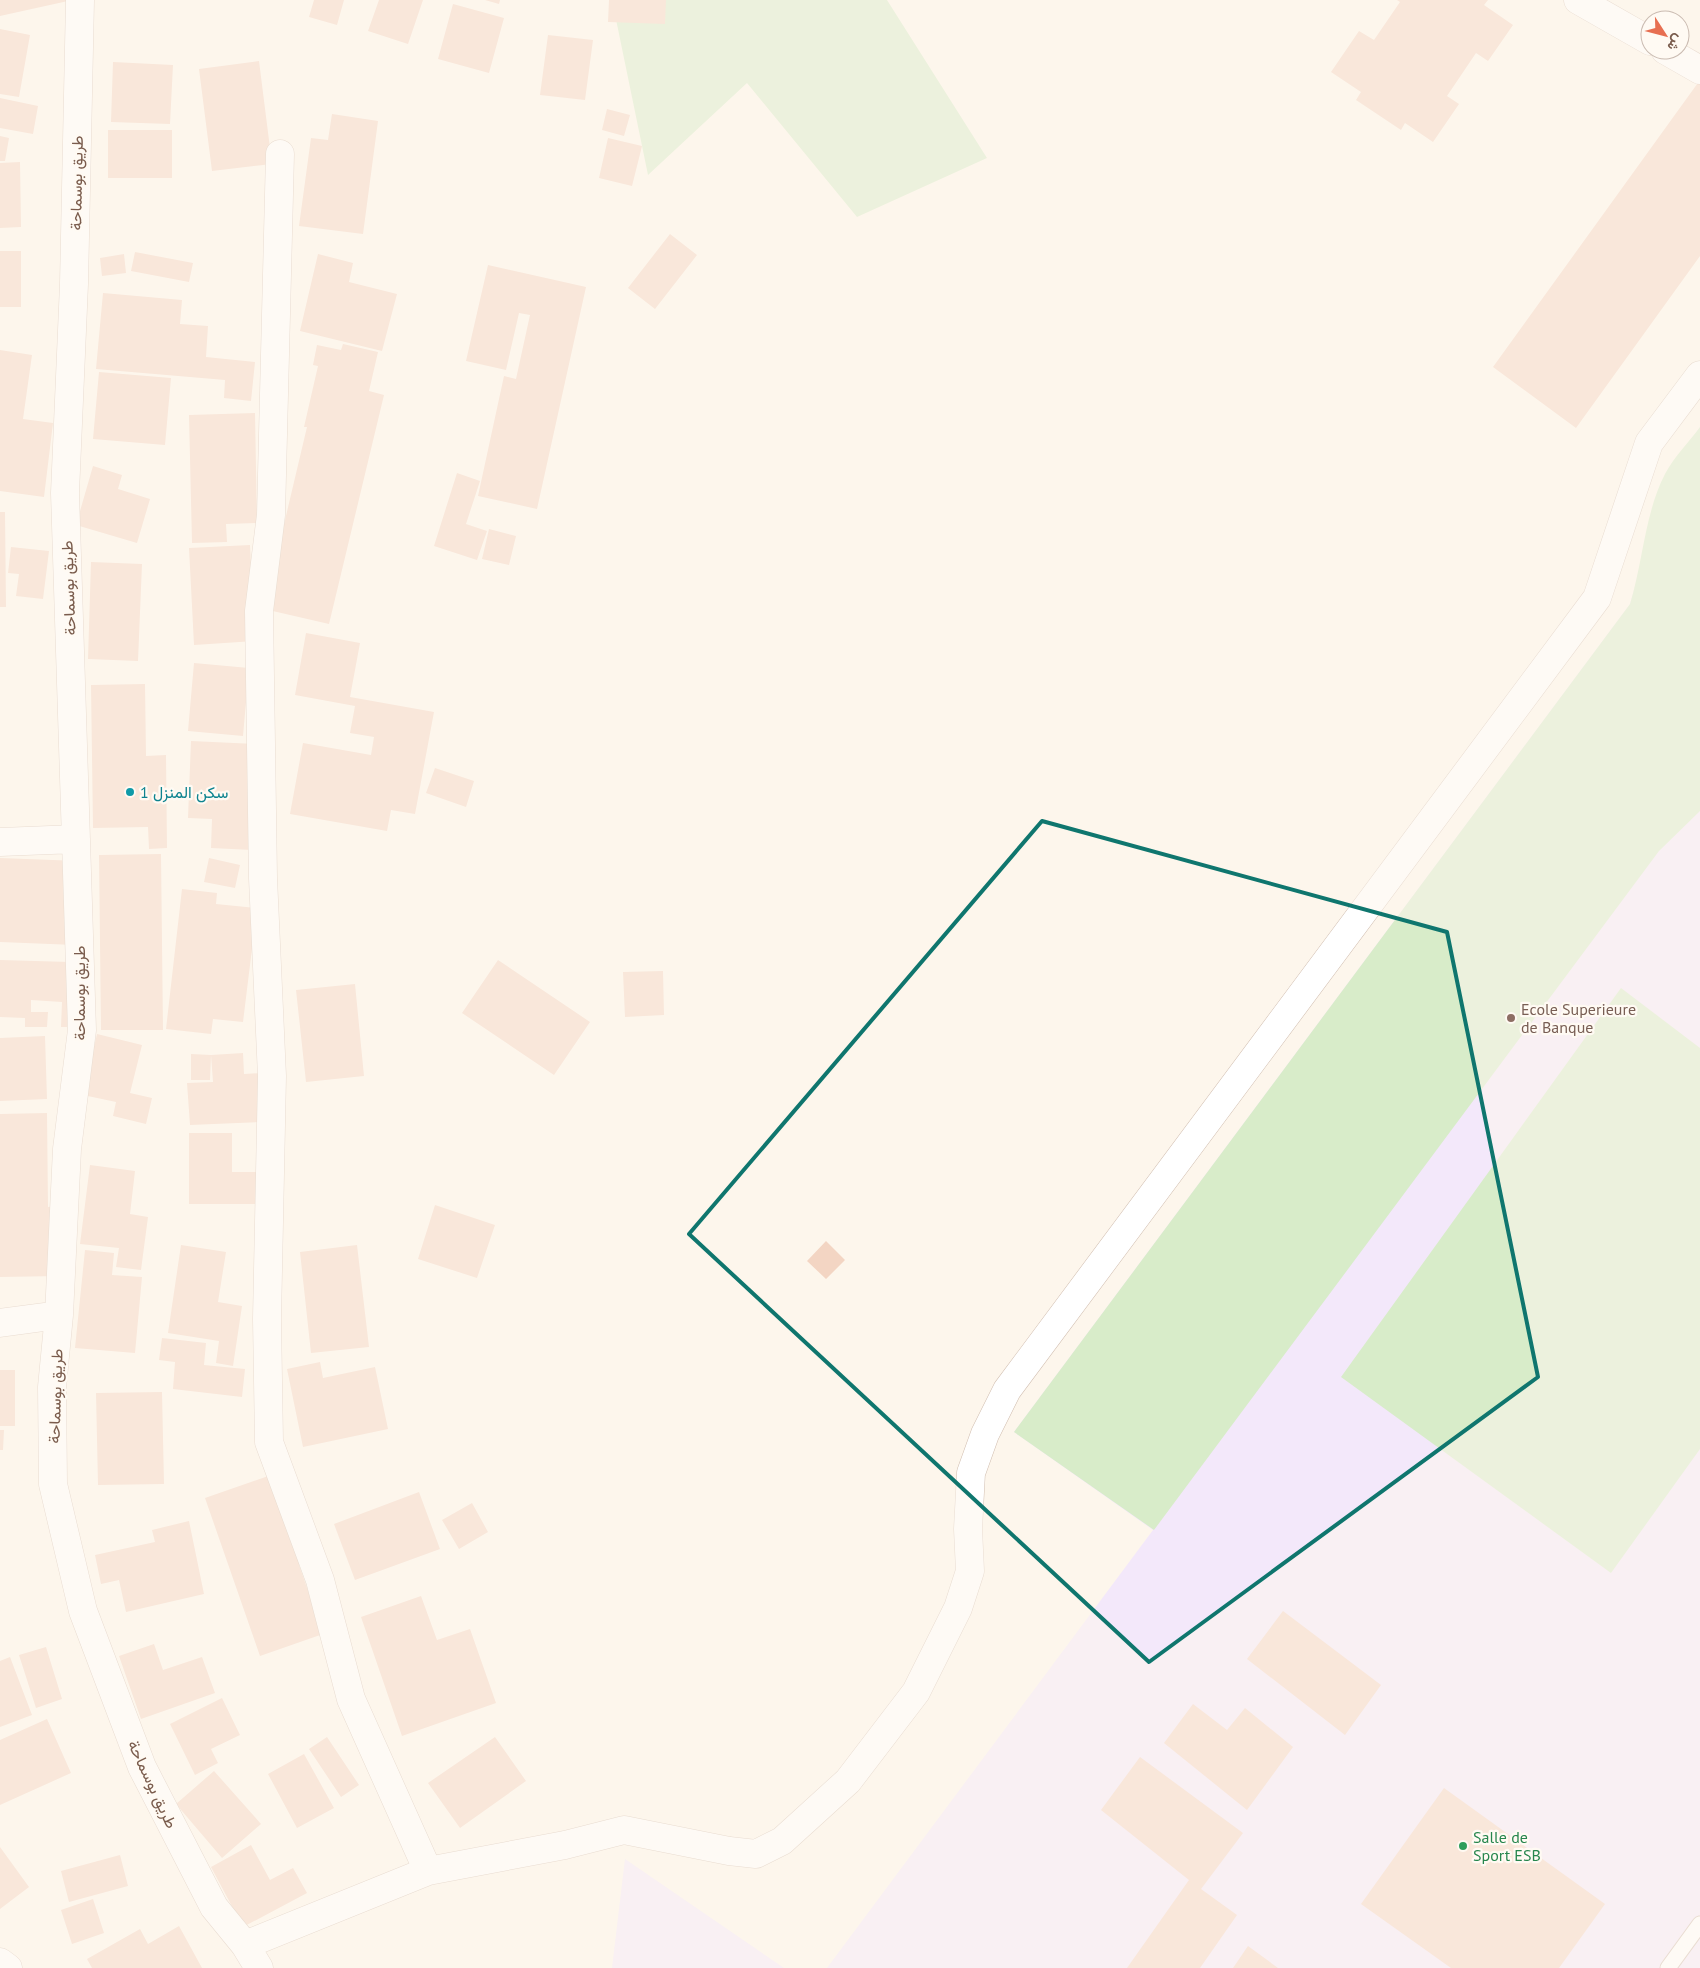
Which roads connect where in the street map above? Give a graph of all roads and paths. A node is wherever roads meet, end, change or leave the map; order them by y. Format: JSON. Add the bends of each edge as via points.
{"nodes":[{"id":1,"x":80,"y":0,"type":"edge"},
{"id":2,"x":1578,"y":0,"type":"edge"},
{"id":3,"x":1640,"y":35,"type":"edge"},
{"id":4,"x":1682,"y":60,"type":"edge"},
{"id":5,"x":1700,"y":70,"type":"edge"},
{"id":6,"x":280,"y":154,"type":"dead end"},
{"id":7,"x":1700,"y":375,"type":"edge"},
{"id":8,"x":76,"y":840,"type":"junction"},
{"id":9,"x":0,"y":842,"type":"edge"},
{"id":10,"x":59,"y":1315,"type":"junction"},
{"id":11,"x":0,"y":1323,"type":"edge"},
{"id":12,"x":428,"y":1871,"type":"junction"},
{"id":13,"x":1699,"y":1929,"type":"edge"},
{"id":14,"x":244,"y":1945,"type":"junction"},
{"id":15,"x":0,"y":1962,"type":"edge"},
{"id":16,"x":8,"y":1968,"type":"edge"},
{"id":17,"x":259,"y":1968,"type":"edge"},
{"id":18,"x":1668,"y":1968,"type":"edge"}],
"edges":[{"from":1,"to":8,"type":"street","name":"طريق بوسماحة","via":[[74,284],[65,493]]},
{"from":2,"to":3,"type":"street"},
{"from":4,"to":5,"type":"street"},
{"from":6,"to":12,"type":"street","via":[[270,515],[259,611],[263,878],[272,1076],[267,1319],[269,1442],[320,1580],[351,1699]]},
{"from":7,"to":12,"type":"street","via":[[1649,443],[1597,598],[1007,1390],[985,1434],[971,1473],[970,1571],[958,1608],[916,1692],[848,1780],[782,1841],[756,1854],[624,1830],[565,1845]]},
{"from":8,"to":9,"type":"street"},
{"from":8,"to":10,"type":"street","name":"طريق بوسماحة","via":[[82,1030],[67,1149]]},
{"from":10,"to":11,"type":"street"},
{"from":10,"to":14,"type":"street","name":"طريق بوسماحة","via":[[52,1387],[53,1484],[83,1611],[142,1767],[214,1907]]},
{"from":12,"to":14,"type":"street"},
{"from":13,"to":18,"type":"lane"},
{"from":14,"to":17,"type":"street","name":"طريق بوسماحة"},
{"from":15,"to":16,"type":"street"}]}
